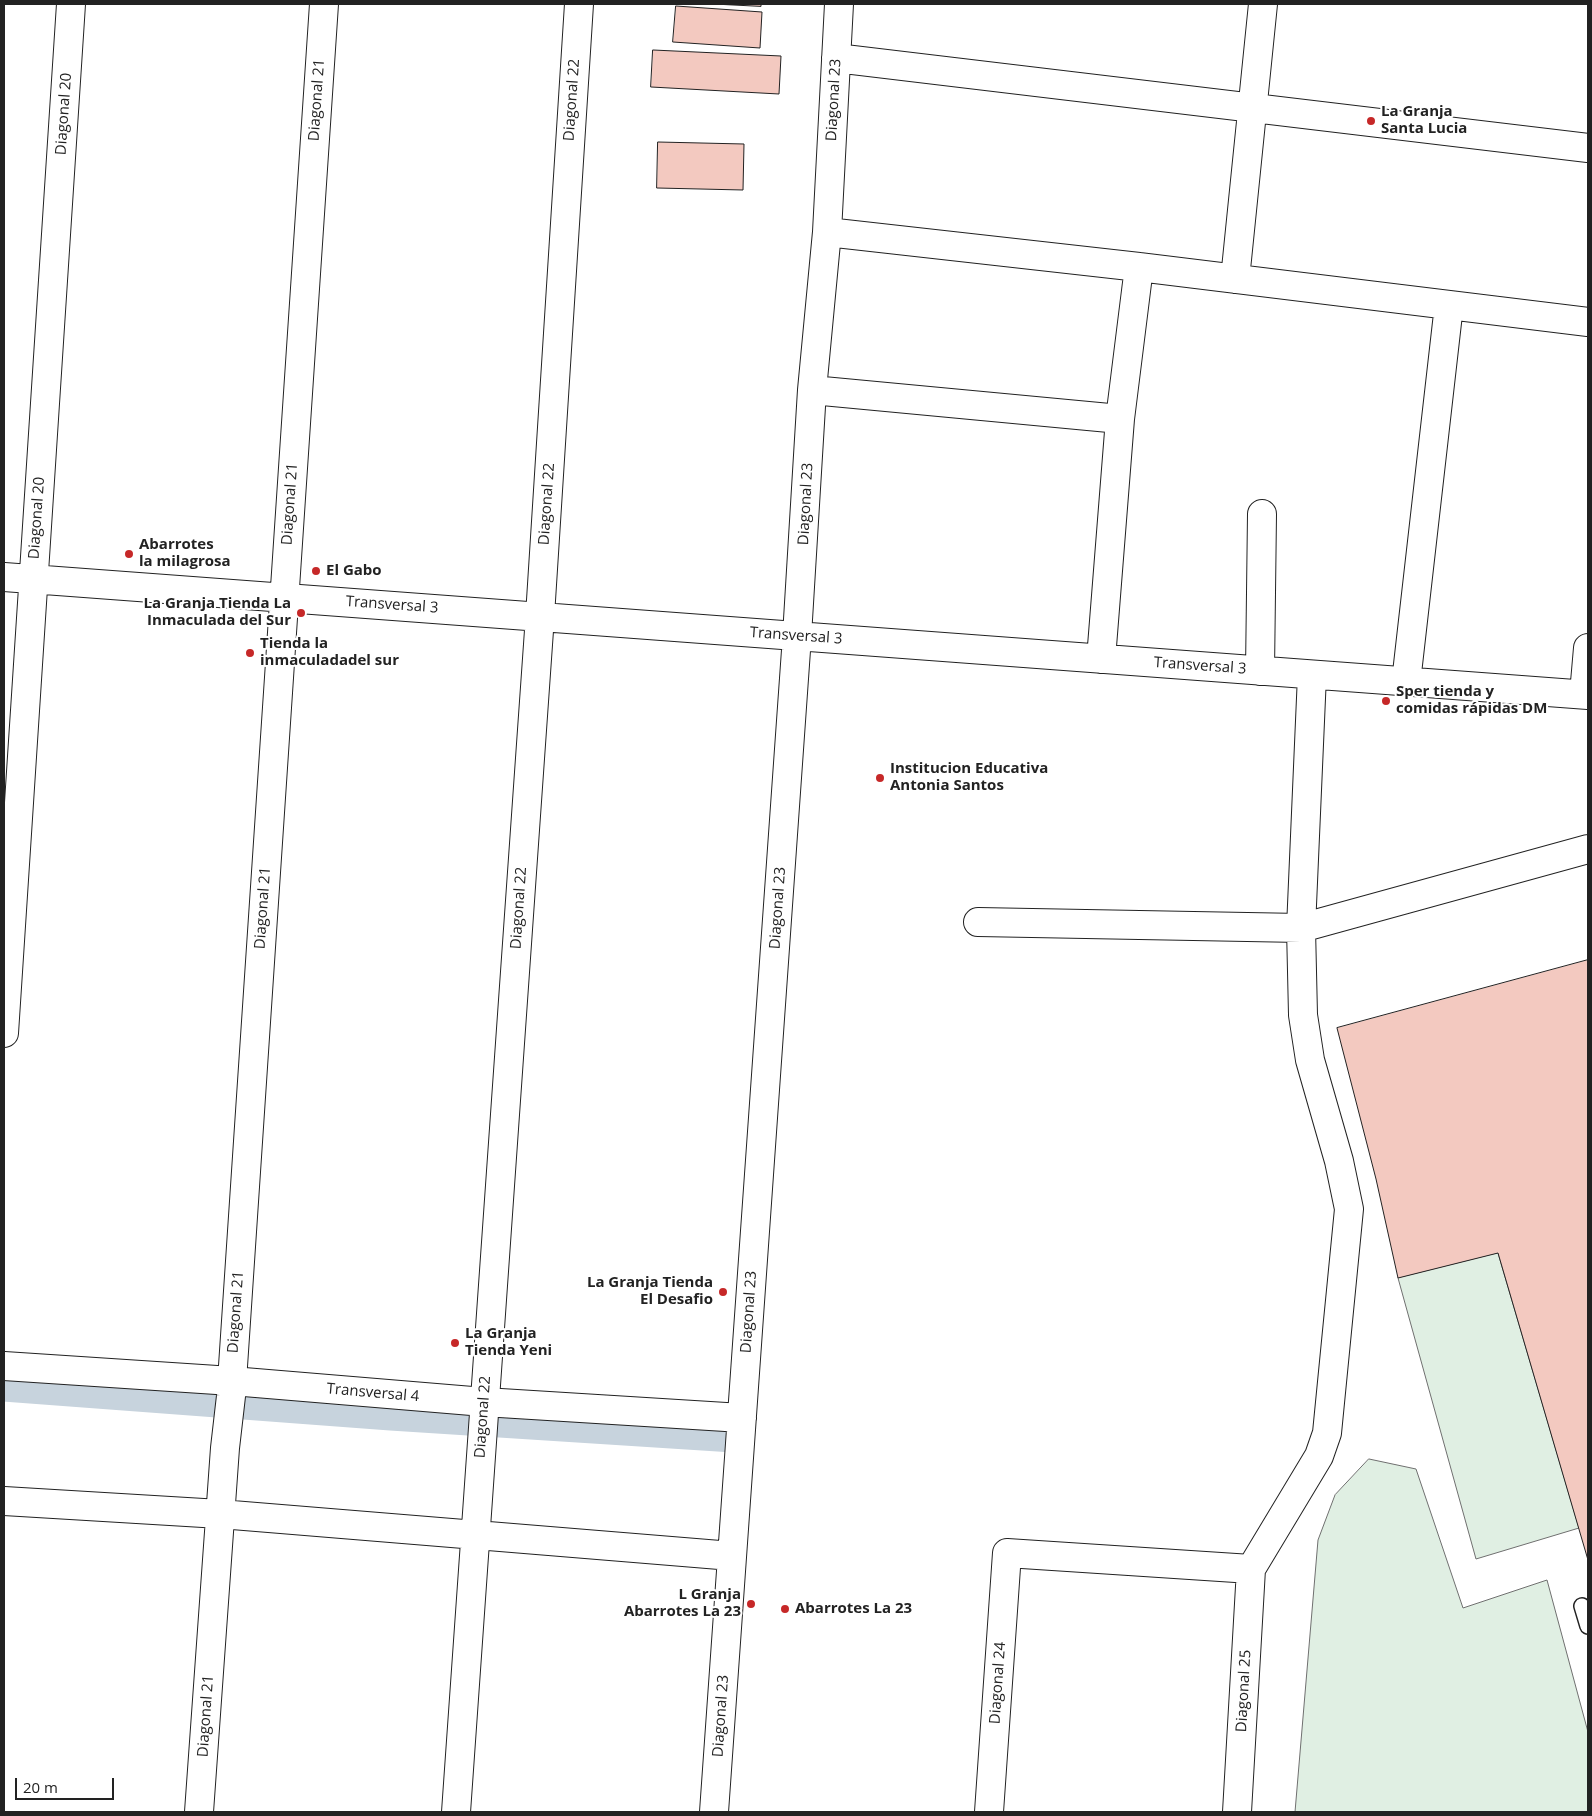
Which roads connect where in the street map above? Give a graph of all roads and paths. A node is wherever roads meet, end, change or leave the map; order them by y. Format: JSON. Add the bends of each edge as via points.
{"nodes":[{"id":1,"x":71,"y":4,"type":"edge"},
{"id":2,"x":324,"y":4,"type":"edge"},
{"id":3,"x":579,"y":4,"type":"edge"},
{"id":4,"x":839,"y":4,"type":"edge"},
{"id":5,"x":1263,"y":4,"type":"edge"},
{"id":6,"x":836,"y":58,"type":"junction"},
{"id":7,"x":1252,"y":108,"type":"junction"},
{"id":8,"x":1588,"y":148,"type":"edge"},
{"id":9,"x":827,"y":232,"type":"junction"},
{"id":10,"x":1139,"y":267,"type":"junction"},
{"id":11,"x":1235,"y":280,"type":"junction"},
{"id":12,"x":1449,"y":305,"type":"junction"},
{"id":13,"x":1588,"y":322,"type":"edge"},
{"id":14,"x":812,"y":390,"type":"junction"},
{"id":15,"x":1120,"y":419,"type":"junction"},
{"id":16,"x":1262,"y":514,"type":"dead end"},
{"id":17,"x":4,"y":577,"type":"edge"},
{"id":18,"x":33,"y":579,"type":"junction"},
{"id":19,"x":283,"y":596,"type":"junction"},
{"id":20,"x":540,"y":616,"type":"junction"},
{"id":21,"x":798,"y":636,"type":"junction"},
{"id":22,"x":1588,"y":648,"type":"edge"},
{"id":23,"x":1101,"y":659,"type":"junction"},
{"id":24,"x":1260,"y":671,"type":"junction"},
{"id":25,"x":1312,"y":675,"type":"junction"},
{"id":26,"x":1406,"y":682,"type":"junction"},
{"id":27,"x":1586,"y":695,"type":"edge"},
{"id":28,"x":1588,"y":849,"type":"edge"},
{"id":29,"x":978,"y":922,"type":"dead end"},
{"id":30,"x":1301,"y":928,"type":"junction"},
{"id":31,"x":4,"y":1033,"type":"edge"},
{"id":32,"x":4,"y":1366,"type":"edge"},
{"id":33,"x":232,"y":1388,"type":"junction"},
{"id":34,"x":484,"y":1409,"type":"junction"},
{"id":35,"x":742,"y":1418,"type":"junction"},
{"id":36,"x":4,"y":1500,"type":"edge"},
{"id":37,"x":220,"y":1514,"type":"junction"},
{"id":38,"x":475,"y":1535,"type":"junction"},
{"id":39,"x":732,"y":1556,"type":"junction"},
{"id":40,"x":1251,"y":1569,"type":"junction"},
{"id":41,"x":1582,"y":1606,"type":"dead end"},
{"id":42,"x":1588,"y":1626,"type":"edge"},
{"id":43,"x":199,"y":1812,"type":"edge"},
{"id":44,"x":456,"y":1812,"type":"edge"},
{"id":45,"x":714,"y":1812,"type":"edge"},
{"id":46,"x":989,"y":1812,"type":"edge"},
{"id":47,"x":1237,"y":1812,"type":"edge"}],
"edges":[{"from":1,"to":18,"type":"street","name":"Diagonal 20"},
{"from":2,"to":19,"type":"street","name":"Diagonal 21"},
{"from":3,"to":20,"type":"street","name":"Diagonal 22"},
{"from":4,"to":6,"type":"street","name":"Diagonal 23"},
{"from":5,"to":7,"type":"street"},
{"from":6,"to":7,"type":"street"},
{"from":6,"to":9,"type":"street","name":"Diagonal 23"},
{"from":7,"to":8,"type":"street"},
{"from":7,"to":11,"type":"street"},
{"from":9,"to":10,"type":"street"},
{"from":9,"to":14,"type":"street","name":"Diagonal 23"},
{"from":10,"to":11,"type":"street"},
{"from":10,"to":15,"type":"street"},
{"from":11,"to":12,"type":"street"},
{"from":12,"to":13,"type":"street"},
{"from":12,"to":26,"type":"street"},
{"from":14,"to":15,"type":"street"},
{"from":14,"to":21,"type":"street","name":"Diagonal 23"},
{"from":15,"to":23,"type":"street"},
{"from":16,"to":24,"type":"street"},
{"from":17,"to":18,"type":"street","name":"Transversal 3"},
{"from":18,"to":19,"type":"street","name":"Transversal 3"},
{"from":18,"to":31,"type":"street","name":"Diagonal 20"},
{"from":19,"to":20,"type":"street","name":"Transversal 3"},
{"from":19,"to":33,"type":"street","name":"Diagonal 21"},
{"from":20,"to":21,"type":"street","name":"Transversal 3"},
{"from":20,"to":34,"type":"street","name":"Diagonal 22"},
{"from":21,"to":23,"type":"street","name":"Transversal 3"},
{"from":21,"to":35,"type":"street","name":"Diagonal 23"},
{"from":22,"to":27,"type":"street"},
{"from":23,"to":24,"type":"street","name":"Transversal 3"},
{"from":24,"to":25,"type":"street","name":"Transversal 3"},
{"from":25,"to":26,"type":"street","name":"Transversal 3"},
{"from":25,"to":30,"type":"street"},
{"from":26,"to":27,"type":"street","name":"Transversal 3"},
{"from":28,"to":30,"type":"street"},
{"from":29,"to":30,"type":"street"},
{"from":30,"to":40,"type":"street","via":[[1303,1015],[1310,1060],[1349,1209],[1327,1433],[1319,1456]]},
{"from":32,"to":33,"type":"street","name":"Transversal 4"},
{"from":33,"to":34,"type":"street","name":"Transversal 4"},
{"from":33,"to":37,"type":"street","name":"Diagonal 21"},
{"from":34,"to":35,"type":"street","name":"Transversal 4"},
{"from":34,"to":38,"type":"street","name":"Diagonal 22"},
{"from":35,"to":39,"type":"street","name":"Diagonal 23"},
{"from":36,"to":37,"type":"street"},
{"from":37,"to":38,"type":"street"},
{"from":37,"to":43,"type":"street","name":"Diagonal 21"},
{"from":38,"to":39,"type":"street"},
{"from":38,"to":44,"type":"street","name":"Diagonal 22"},
{"from":39,"to":45,"type":"street","name":"Diagonal 23"},
{"from":40,"to":46,"type":"street","name":"Diagonal 24","via":[[1007,1553]]},
{"from":40,"to":47,"type":"street","name":"Diagonal 25"},
{"from":41,"to":42,"type":"lane"}]}
